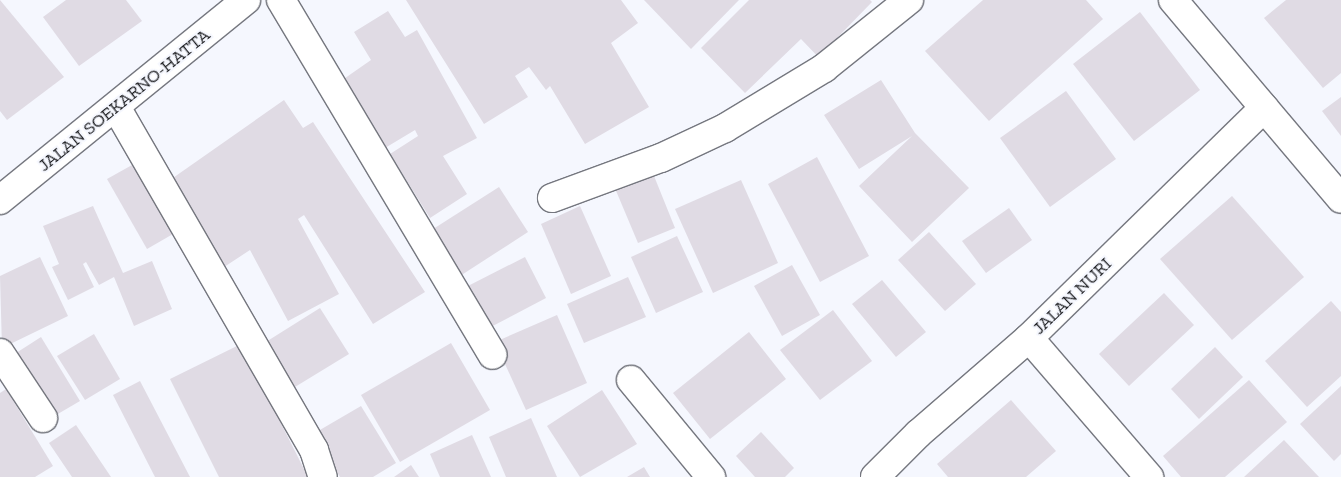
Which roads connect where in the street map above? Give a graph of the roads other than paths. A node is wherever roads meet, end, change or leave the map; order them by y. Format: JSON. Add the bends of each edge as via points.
{"nodes":[{"id":1,"x":246,"y":0,"type":"edge"},
{"id":2,"x":281,"y":0,"type":"edge"},
{"id":3,"x":909,"y":0,"type":"edge"},
{"id":4,"x":1173,"y":0,"type":"edge"},
{"id":5,"x":116,"y":107,"type":"junction"},
{"id":6,"x":1264,"y":108,"type":"junction"},
{"id":7,"x":552,"y":198,"type":"dead end"},
{"id":8,"x":1341,"y":199,"type":"edge"},
{"id":9,"x":0,"y":200,"type":"edge"},
{"id":10,"x":1029,"y":338,"type":"junction"},
{"id":11,"x":0,"y":354,"type":"edge"},
{"id":12,"x":493,"y":355,"type":"dead end"},
{"id":13,"x":631,"y":380,"type":"dead end"},
{"id":14,"x":43,"y":418,"type":"dead end"},
{"id":15,"x":323,"y":477,"type":"edge"},
{"id":16,"x":711,"y":477,"type":"edge"},
{"id":17,"x":875,"y":477,"type":"edge"},
{"id":18,"x":1149,"y":477,"type":"edge"}],
"edges":[{"from":1,"to":5,"type":"street","name":"JALAN SOEKARNO-HATTA"},
{"from":2,"to":12,"type":"street"},
{"from":3,"to":7,"type":"street","via":[[824,68],[725,128],[661,158]]},
{"from":4,"to":6,"type":"street"},
{"from":5,"to":9,"type":"street","name":"JALAN SOEKARNO-HATTA"},
{"from":5,"to":15,"type":"street","via":[[314,450]]},
{"from":6,"to":8,"type":"street"},
{"from":6,"to":10,"type":"street","name":"JALAN NURI"},
{"from":10,"to":17,"type":"street","name":"JALAN NURI","via":[[918,434]]},
{"from":10,"to":18,"type":"street"},
{"from":11,"to":14,"type":"street"},
{"from":13,"to":16,"type":"street"}]}
